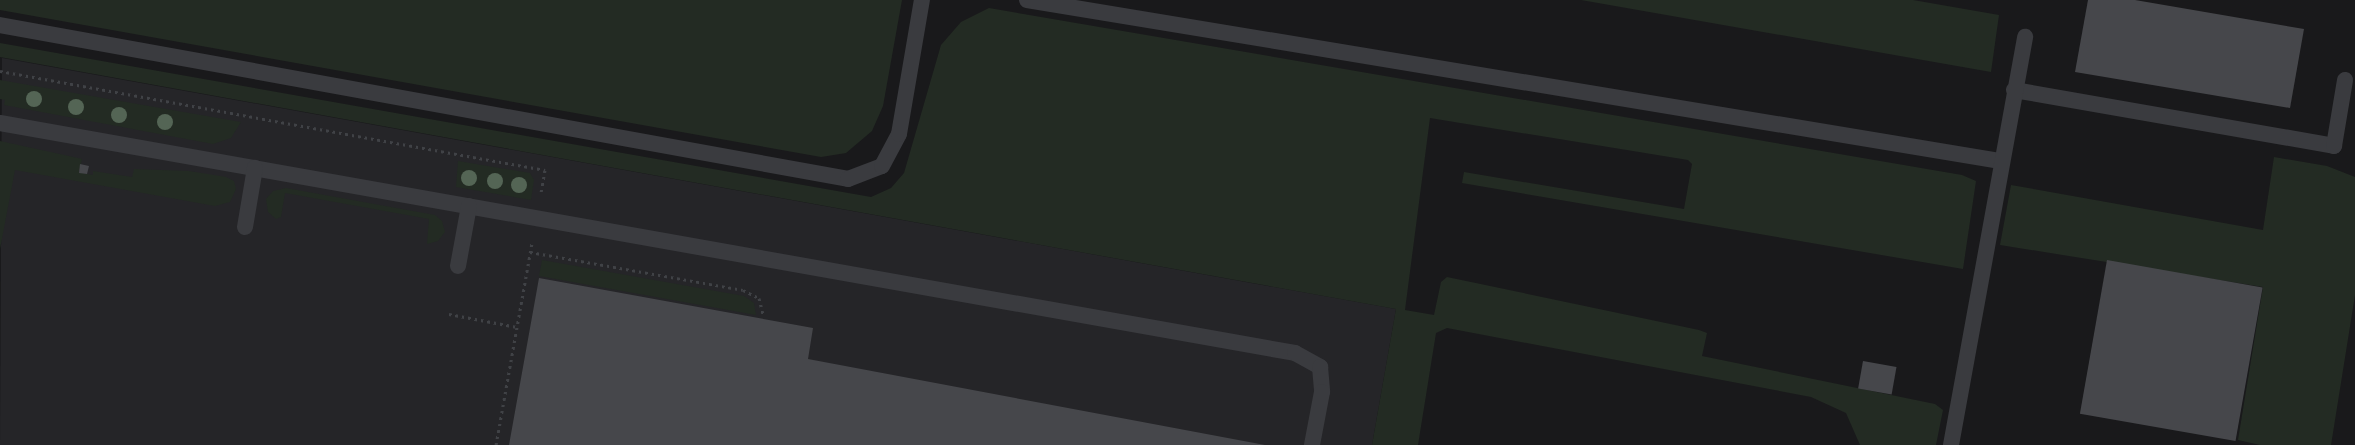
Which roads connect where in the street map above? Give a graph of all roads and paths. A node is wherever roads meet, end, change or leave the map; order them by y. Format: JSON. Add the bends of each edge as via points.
{"nodes":[{"id":1,"x":922,"y":0,"type":"edge"},
{"id":2,"x":1028,"y":0,"type":"edge"},
{"id":3,"x":0,"y":25,"type":"edge"},
{"id":4,"x":2025,"y":36,"type":"dead end"},
{"id":5,"x":0,"y":72,"type":"edge"},
{"id":6,"x":2345,"y":80,"type":"dead end"},
{"id":7,"x":2014,"y":90,"type":"junction"},
{"id":8,"x":0,"y":123,"type":"edge"},
{"id":9,"x":2001,"y":161,"type":"junction"},
{"id":10,"x":256,"y":168,"type":"junction"},
{"id":11,"x":469,"y":206,"type":"junction"},
{"id":12,"x":536,"y":218,"type":"junction"},
{"id":13,"x":245,"y":227,"type":"dead end"},
{"id":14,"x":530,"y":252,"type":"junction"},
{"id":15,"x":458,"y":266,"type":"dead end"},
{"id":16,"x":449,"y":314,"type":"dead end"},
{"id":17,"x":763,"y":314,"type":"dead end"},
{"id":18,"x":517,"y":326,"type":"junction"},
{"id":19,"x":496,"y":445,"type":"edge"},
{"id":20,"x":1312,"y":445,"type":"edge"},
{"id":21,"x":1951,"y":445,"type":"edge"}],
"edges":[{"from":1,"to":3,"type":"lane","via":[[899,134],[882,166],[848,178]]},
{"from":2,"to":9,"type":"lane"},
{"from":4,"to":7,"type":"lane"},
{"from":5,"to":12,"type":"path","via":[[545,170]]},
{"from":6,"to":7,"type":"lane","via":[[2334,146]]},
{"from":7,"to":9,"type":"lane"},
{"from":8,"to":10,"type":"lane"},
{"from":9,"to":21,"type":"lane"},
{"from":10,"to":11,"type":"lane"},
{"from":10,"to":13,"type":"lane"},
{"from":11,"to":12,"type":"lane"},
{"from":11,"to":15,"type":"lane"},
{"from":12,"to":14,"type":"path"},
{"from":12,"to":20,"type":"lane","via":[[1295,353],[1320,367],[1322,392]]},
{"from":14,"to":17,"type":"path","via":[[743,290],[759,298]]},
{"from":14,"to":18,"type":"path"},
{"from":16,"to":18,"type":"path"},
{"from":18,"to":19,"type":"path"}]}
